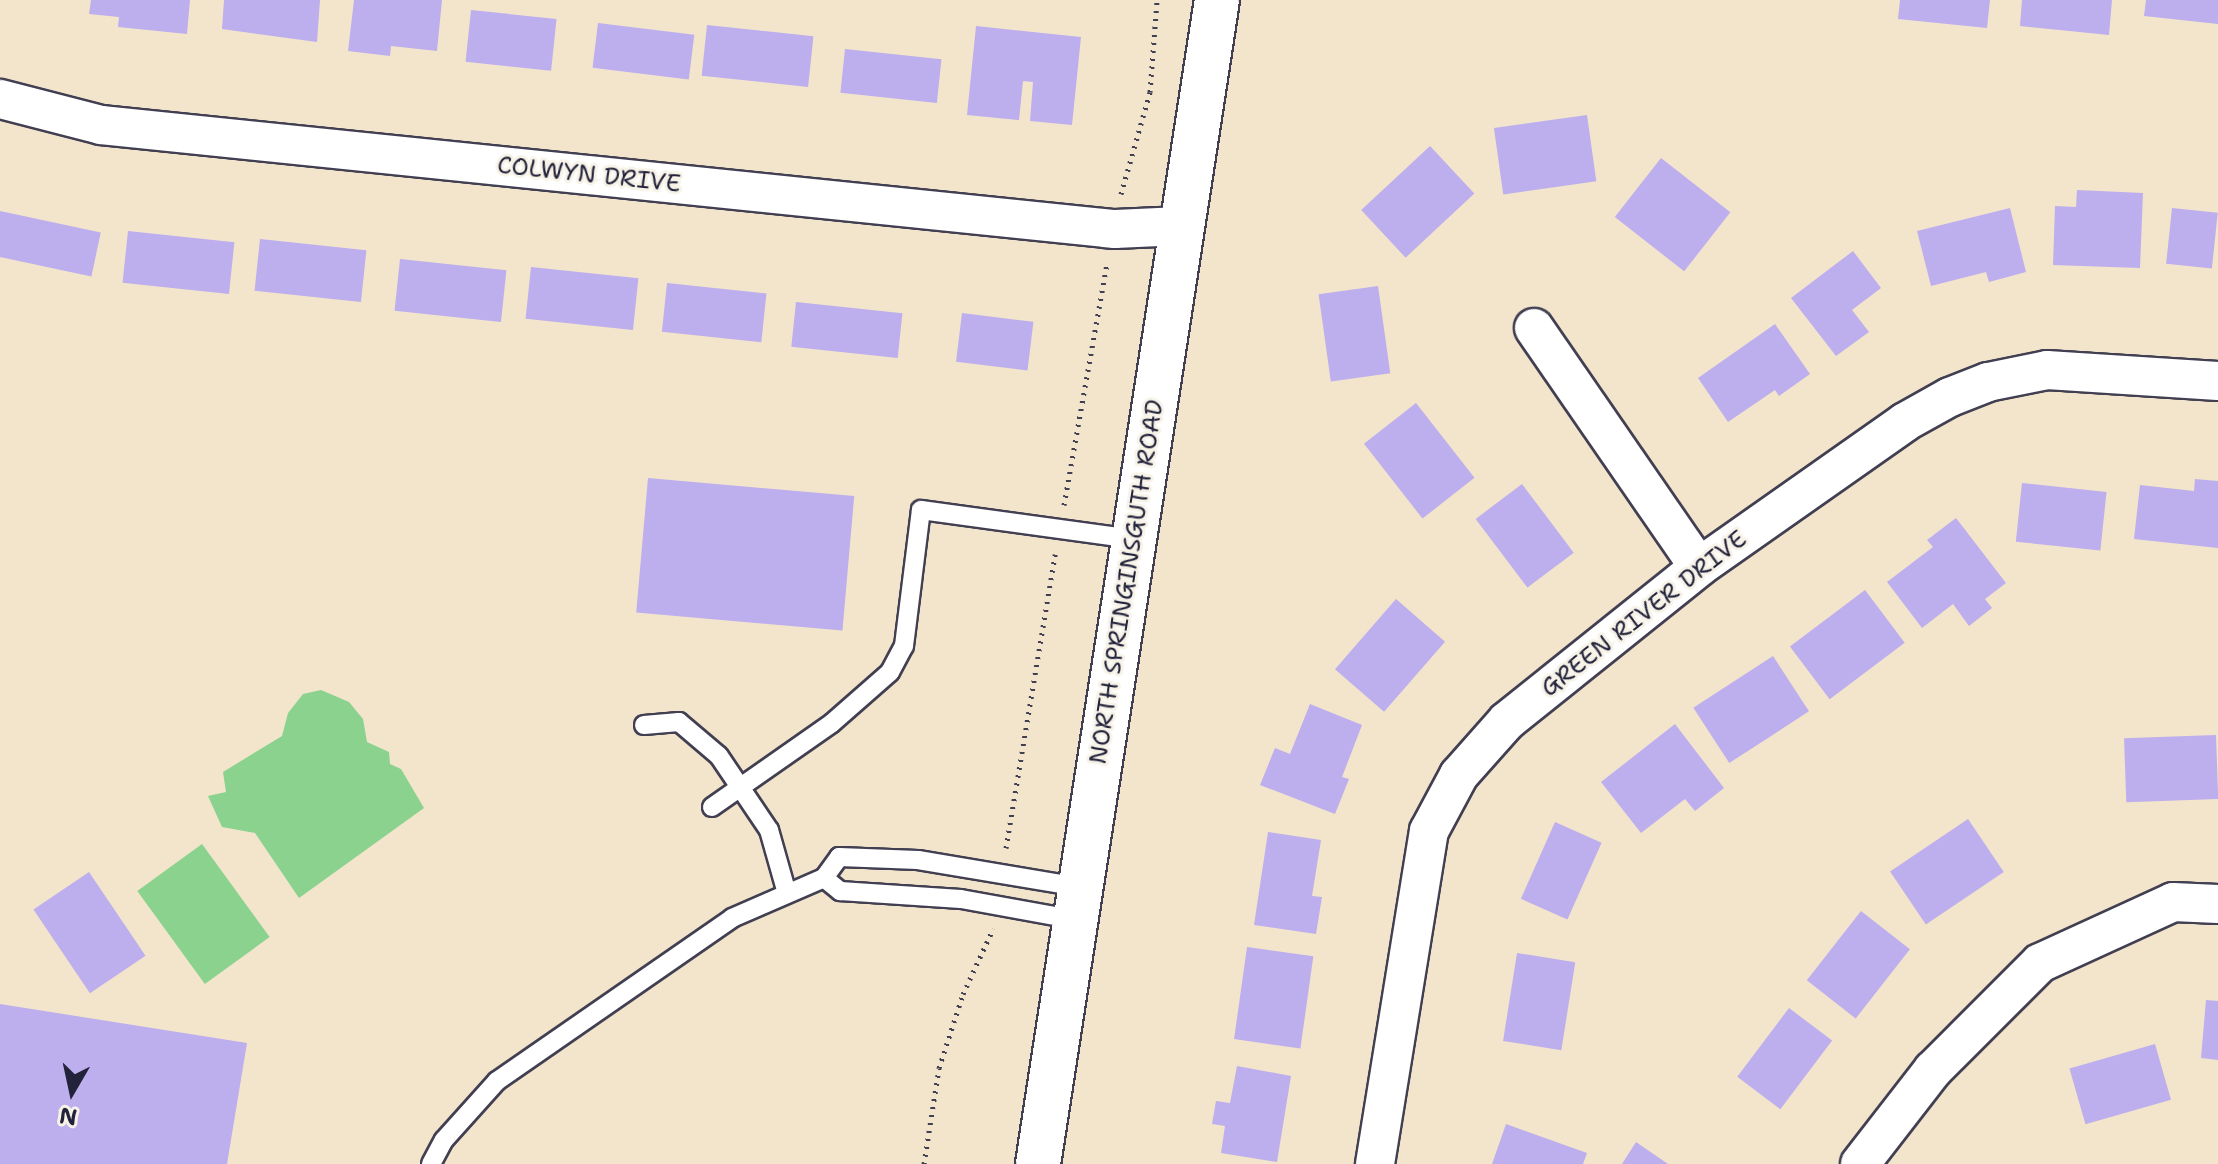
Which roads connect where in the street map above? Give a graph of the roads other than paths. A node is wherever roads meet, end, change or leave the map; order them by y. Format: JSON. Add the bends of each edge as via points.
{"nodes":[{"id":1,"x":1217,"y":0,"type":"edge"},
{"id":2,"x":0,"y":99,"type":"edge"},
{"id":3,"x":1181,"y":226,"type":"junction"},
{"id":4,"x":1534,"y":328,"type":"dead end"},
{"id":5,"x":2218,"y":381,"type":"edge"},
{"id":6,"x":1133,"y":539,"type":"junction"},
{"id":7,"x":1699,"y":567,"type":"junction"},
{"id":8,"x":644,"y":725,"type":"dead end"},
{"id":9,"x":742,"y":788,"type":"junction"},
{"id":10,"x":712,"y":807,"type":"dead end"},
{"id":11,"x":824,"y":878,"type":"junction"},
{"id":12,"x":786,"y":890,"type":"junction"},
{"id":13,"x":1078,"y":904,"type":"junction"},
{"id":14,"x":2218,"y":904,"type":"edge"},
{"id":15,"x":431,"y":1164,"type":"edge"},
{"id":16,"x":1038,"y":1164,"type":"edge"},
{"id":17,"x":1375,"y":1164,"type":"edge"},
{"id":18,"x":1860,"y":1164,"type":"edge"}],
"edges":[{"from":1,"to":3,"type":"street","name":"NORTH SPRINGINSGUTH ROAD"},
{"from":2,"to":3,"type":"street","name":"COLWYN DRIVE","via":[[101,125],[1115,229]]},
{"from":3,"to":6,"type":"street","name":"NORTH SPRINGINSGUTH ROAD"},
{"from":4,"to":7,"type":"street"},
{"from":5,"to":7,"type":"street","name":"GREEN RIVER DRIVE","via":[[2047,370],[1988,382],[1905,422]]},
{"from":6,"to":9,"type":"lane","via":[[921,510],[904,646],[890,672]]},
{"from":6,"to":13,"type":"street","name":"NORTH SPRINGINSGUTH ROAD"},
{"from":7,"to":17,"type":"street","name":"GREEN RIVER DRIVE","via":[[1507,721],[1459,775],[1429,831]]},
{"from":8,"to":9,"type":"lane","via":[[679,722],[719,756]]},
{"from":9,"to":10,"type":"lane"},
{"from":9,"to":12,"type":"lane","via":[[769,830]]},
{"from":11,"to":12,"type":"lane"},
{"from":11,"to":13,"type":"lane","via":[[840,891],[997,905]]},
{"from":11,"to":13,"type":"lane","via":[[839,857],[918,860],[1002,875]]},
{"from":12,"to":15,"type":"lane","via":[[732,918],[497,1081],[444,1140]]},
{"from":13,"to":16,"type":"street","name":"NORTH SPRINGINSGUTH ROAD"},
{"from":14,"to":18,"type":"street","via":[[2173,902],[2040,963],[1933,1070]]}]}
